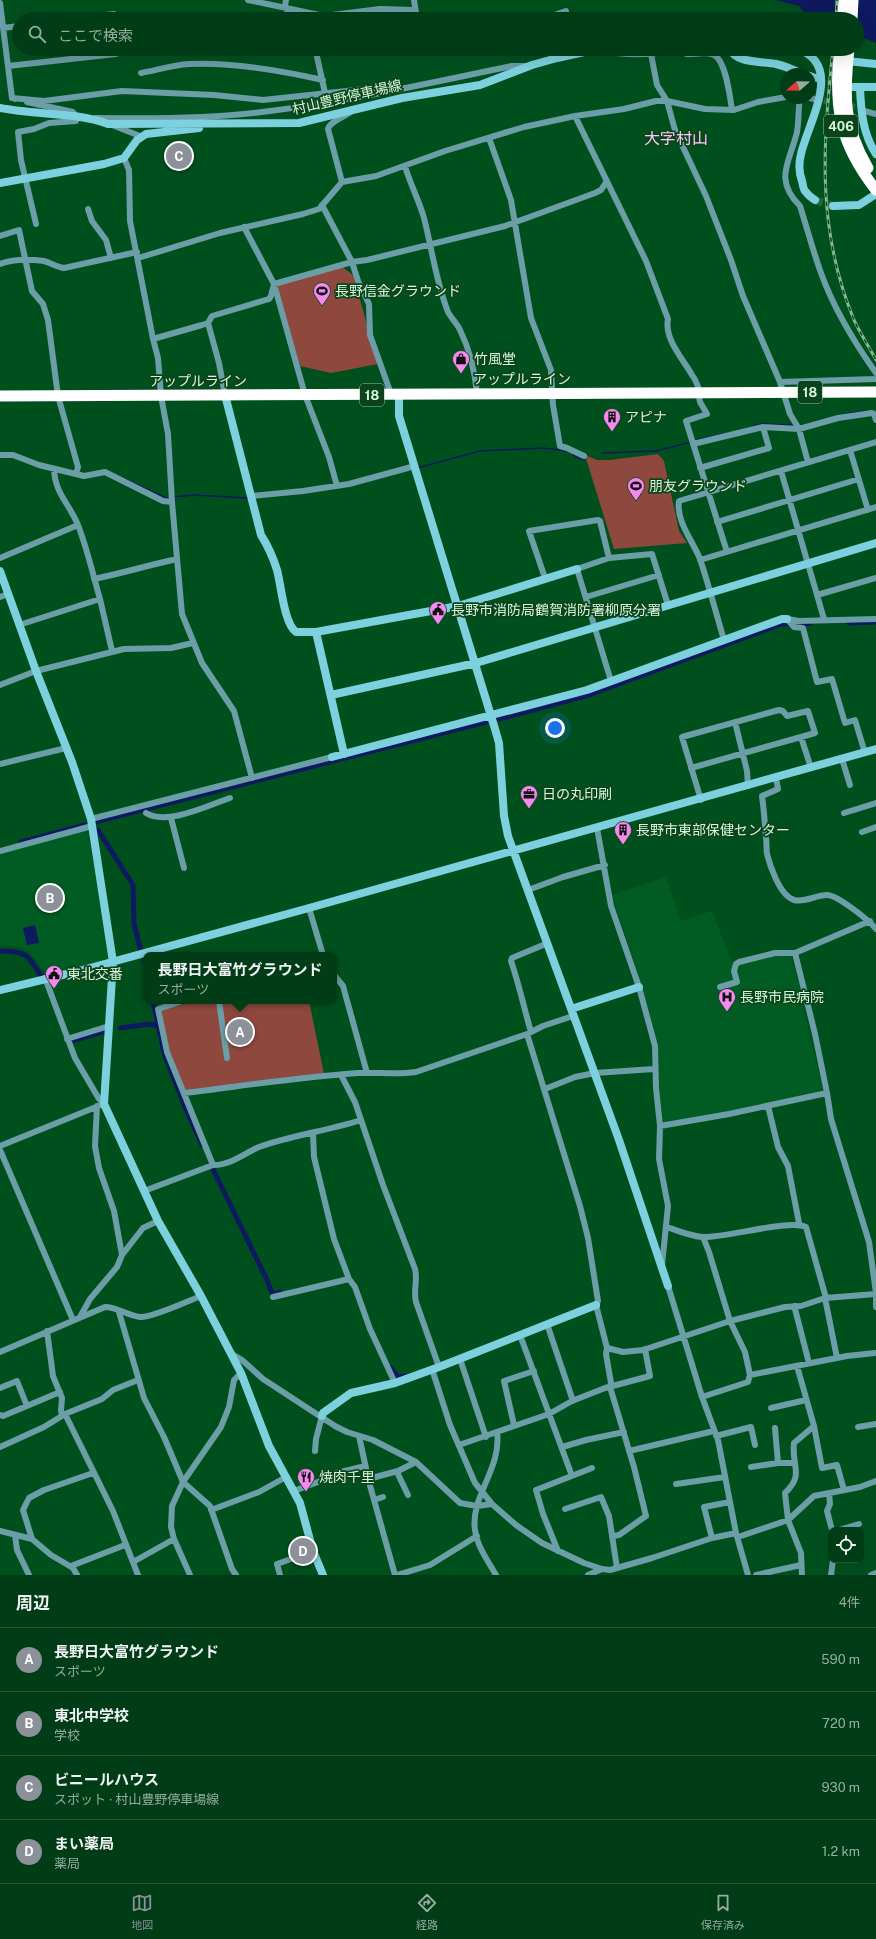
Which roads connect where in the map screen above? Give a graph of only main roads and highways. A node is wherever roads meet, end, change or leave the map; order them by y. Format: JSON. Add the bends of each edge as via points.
{"nodes":[{"id":1,"x":844,"y":0,"type":"edge"},
{"id":2,"x":853,"y":0,"type":"edge"},
{"id":3,"x":843,"y":12,"type":"edge"},
{"id":4,"x":852,"y":12,"type":"edge"},
{"id":5,"x":844,"y":56,"type":"edge"},
{"id":6,"x":845,"y":56,"type":"edge"},
{"id":7,"x":876,"y":178,"type":"edge"},
{"id":8,"x":876,"y":190,"type":"edge"},
{"id":9,"x":876,"y":392,"type":"edge"},
{"id":10,"x":0,"y":396,"type":"edge"}],
"edges":[{"from":1,"to":3,"type":"highway"},
{"from":2,"to":4,"type":"highway"},
{"from":5,"to":8,"type":"highway","number":"406","via":[[837,90],[842,130],[852,156]]},
{"from":6,"to":7,"type":"highway","number":"406","via":[[846,109],[851,130],[858,149]]},
{"from":9,"to":10,"type":"highway","name":"アップルライン","number":"18"}]}
